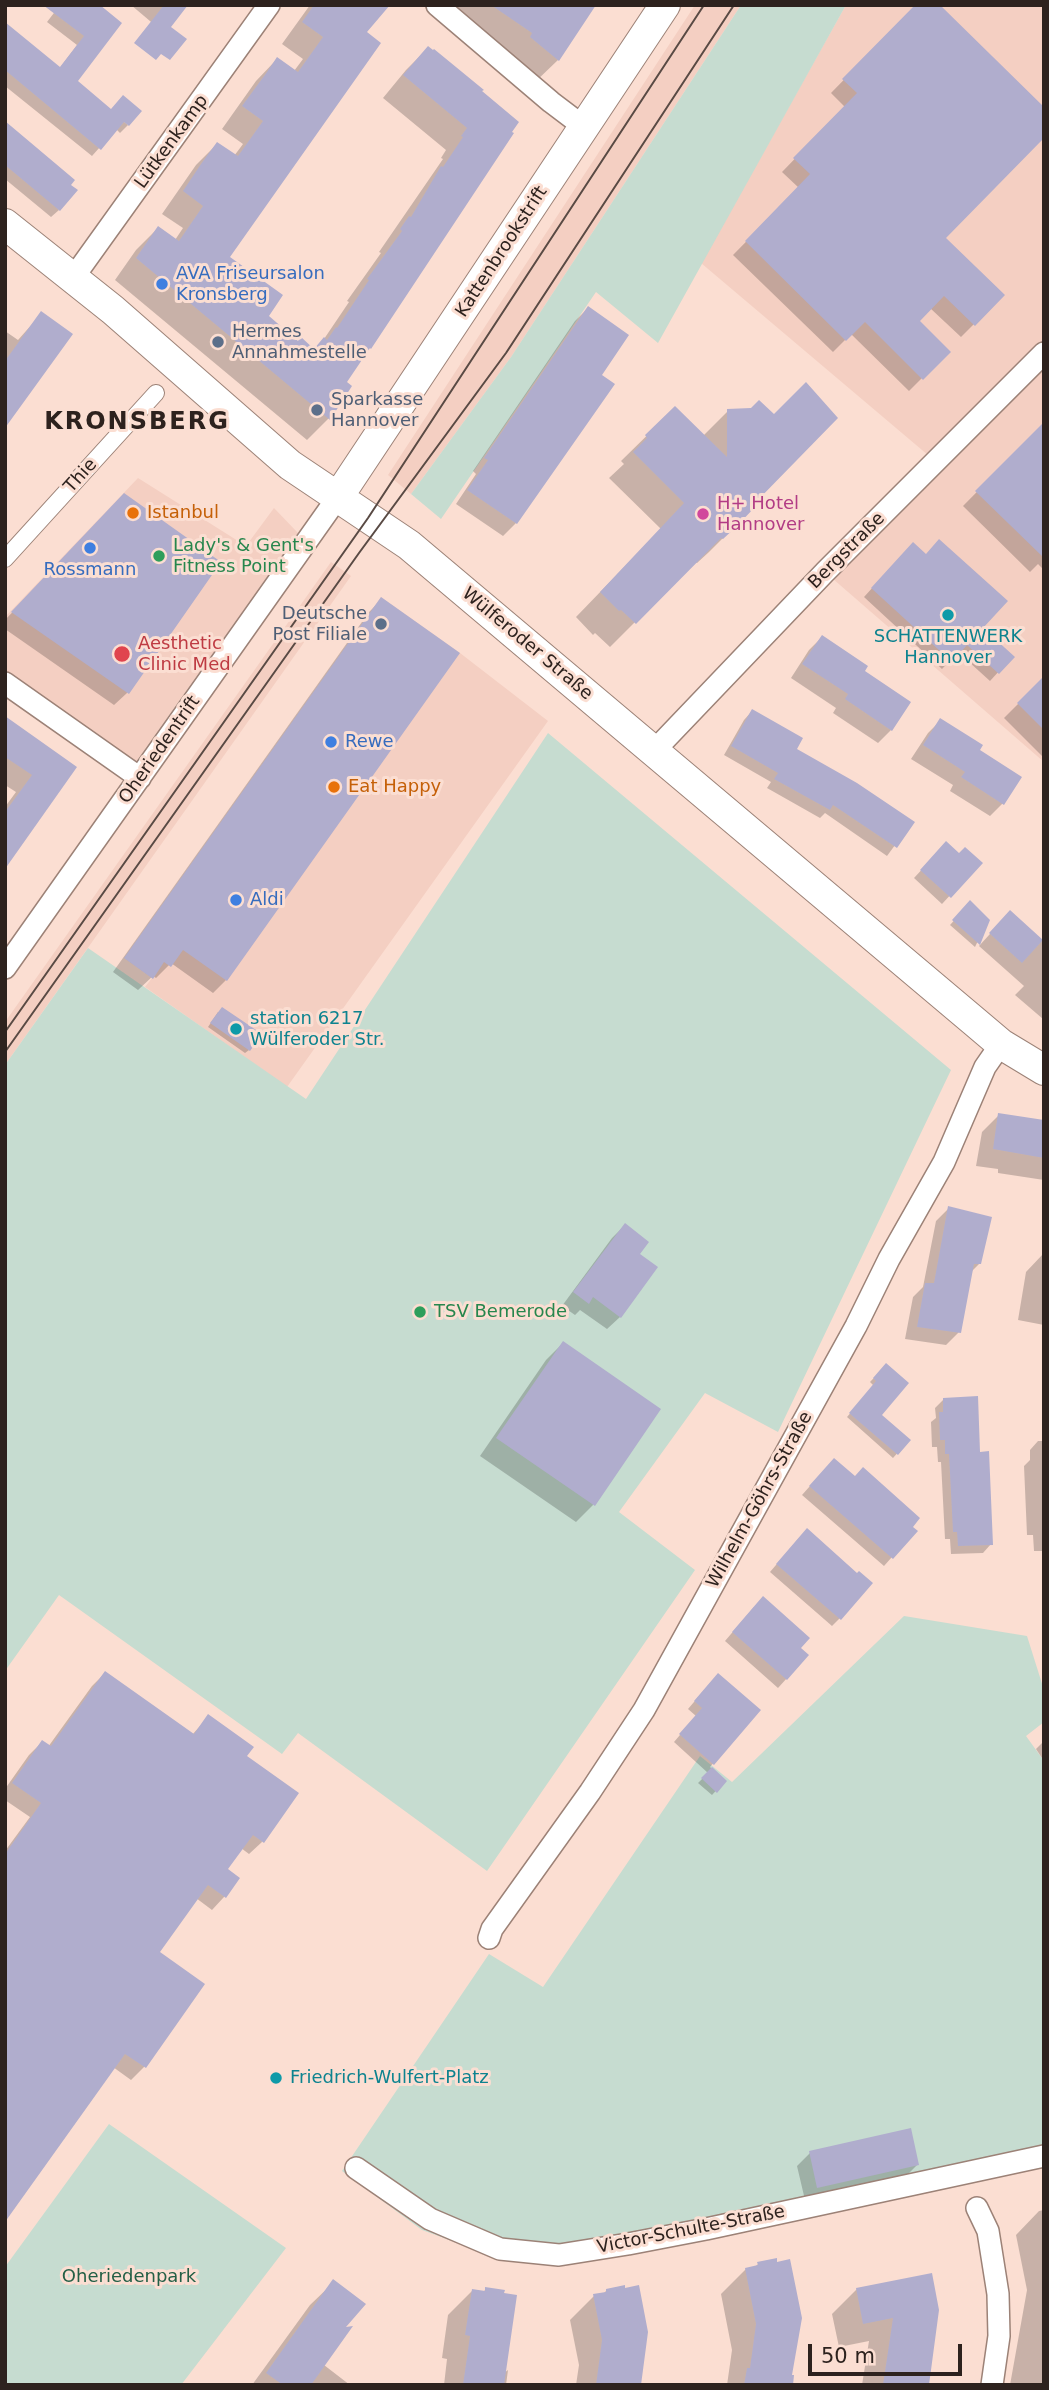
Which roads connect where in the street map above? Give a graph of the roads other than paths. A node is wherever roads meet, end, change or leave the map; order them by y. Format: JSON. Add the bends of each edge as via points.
{"nodes":[{"id":1,"x":269,"y":5,"type":"edge"},
{"id":2,"x":437,"y":5,"type":"edge"},
{"id":3,"x":665,"y":5,"type":"edge"},
{"id":4,"x":584,"y":127,"type":"junction"},
{"id":5,"x":5,"y":224,"type":"edge"},
{"id":6,"x":73,"y":278,"type":"junction"},
{"id":7,"x":1044,"y":353,"type":"edge"},
{"id":8,"x":156,"y":393,"type":"dead end"},
{"id":9,"x":338,"y":498,"type":"junction"},
{"id":10,"x":5,"y":559,"type":"edge"},
{"id":11,"x":5,"y":683,"type":"edge"},
{"id":12,"x":653,"y":752,"type":"junction"},
{"id":13,"x":141,"y":778,"type":"junction"},
{"id":14,"x":9,"y":956,"type":"edge"},
{"id":15,"x":1002,"y":1044,"type":"junction"},
{"id":16,"x":1044,"y":1070,"type":"edge"},
{"id":17,"x":489,"y":1938,"type":"dead end"},
{"id":18,"x":1044,"y":2156,"type":"edge"},
{"id":19,"x":356,"y":2168,"type":"dead end"},
{"id":20,"x":977,"y":2208,"type":"dead end"},
{"id":21,"x":992,"y":2385,"type":"edge"}],
"edges":[{"from":1,"to":6,"type":"street","name":"Lütkenkamp"},
{"from":2,"to":4,"type":"street"},
{"from":3,"to":4,"type":"main road","name":"Kattenbrookstrift"},
{"from":4,"to":9,"type":"main road","name":"Kattenbrookstrift"},
{"from":5,"to":6,"type":"main road","name":"Wülferoder Straße"},
{"from":6,"to":9,"type":"main road","name":"Wülferoder Straße","via":[[290,465]]},
{"from":7,"to":12,"type":"street","name":"Bergstraße"},
{"from":8,"to":10,"type":"street","name":"Thie"},
{"from":9,"to":12,"type":"main road","name":"Wülferoder Straße","via":[[409,545]]},
{"from":9,"to":13,"type":"street","name":"Oheriedentrift"},
{"from":11,"to":13,"type":"street"},
{"from":12,"to":15,"type":"main road","name":"Wülferoder Straße"},
{"from":13,"to":14,"type":"street","name":"Oheriedentrift"},
{"from":15,"to":16,"type":"main road","name":"Wülferoder Straße"},
{"from":15,"to":17,"type":"street","name":"Wilhelm-Göhrs-Straße","via":[[985,1067],[944,1162],[856,1326],[644,1710]]},
{"from":18,"to":19,"type":"street","name":"Victor-Schulte-Straße","via":[[706,2229],[559,2255],[500,2249],[430,2219]]},
{"from":20,"to":21,"type":"street","via":[[988,2231],[998,2294],[999,2336]]}]}
